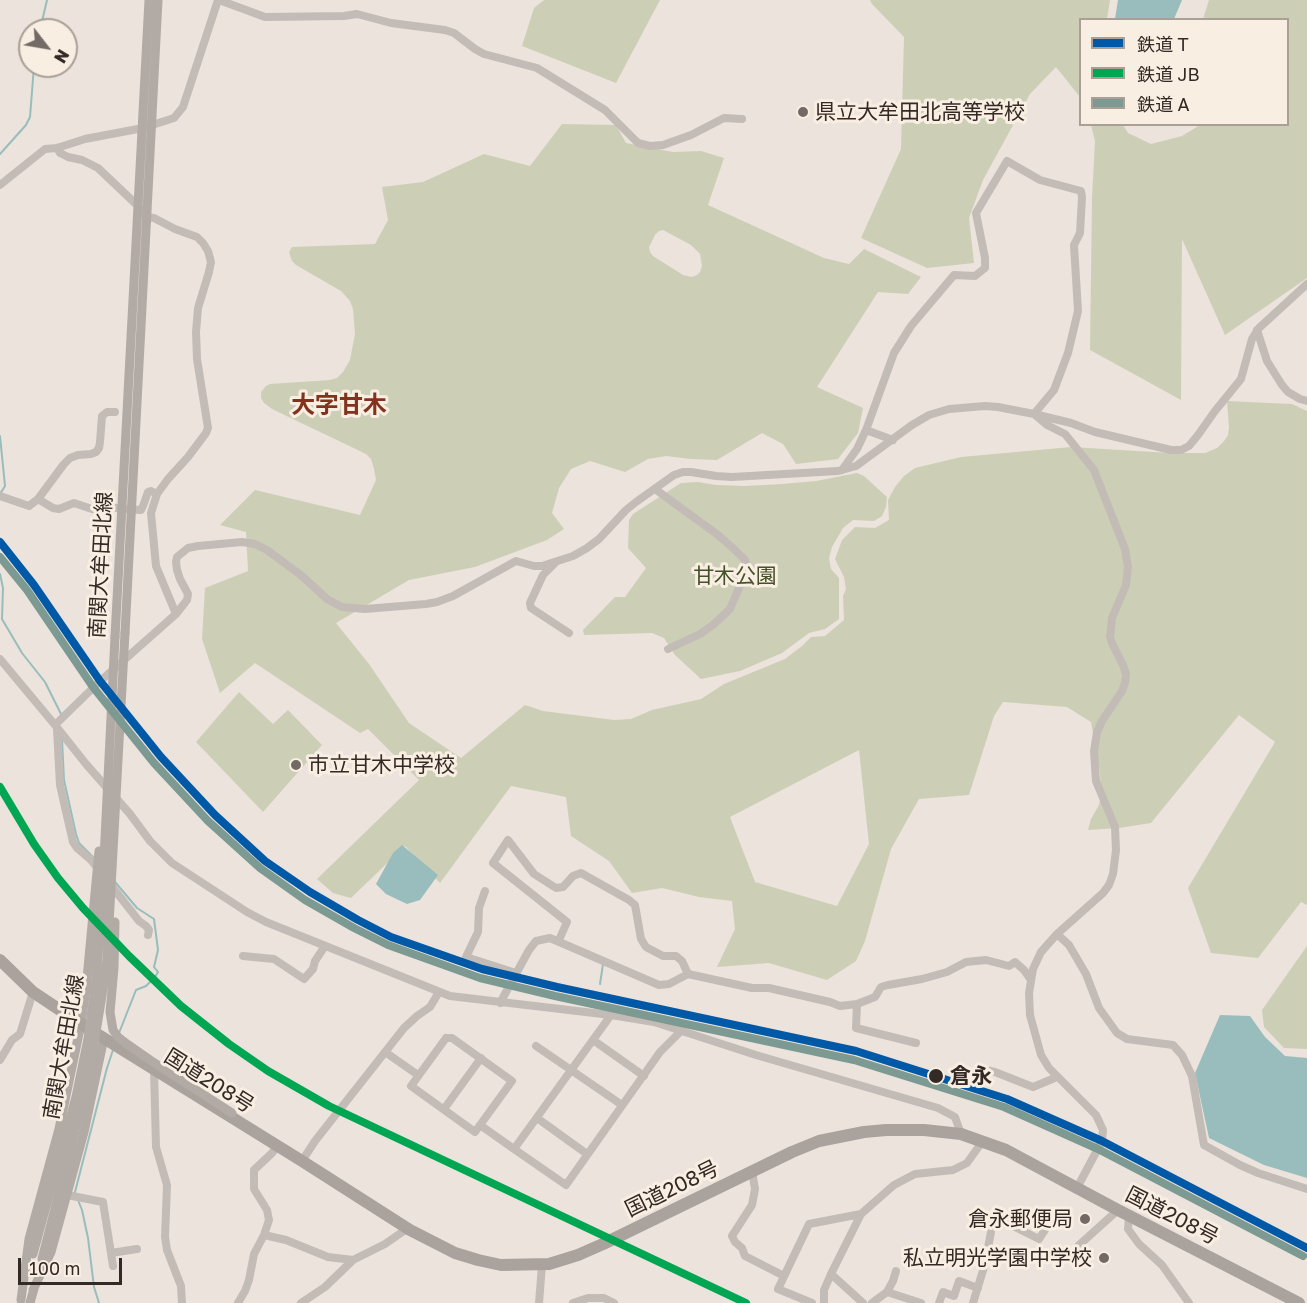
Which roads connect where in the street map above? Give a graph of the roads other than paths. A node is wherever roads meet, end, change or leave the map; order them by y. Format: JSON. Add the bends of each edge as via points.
{"nodes":[{"id":1,"x":149,"y":0,"type":"edge"},
{"id":2,"x":158,"y":0,"type":"edge"},
{"id":3,"x":218,"y":0,"type":"edge"},
{"id":4,"x":742,"y":119,"type":"dead end"},
{"id":5,"x":147,"y":126,"type":"junction"},
{"id":6,"x":57,"y":148,"type":"junction"},
{"id":7,"x":0,"y":185,"type":"edge"},
{"id":8,"x":138,"y":206,"type":"junction"},
{"id":9,"x":146,"y":217,"type":"junction"},
{"id":10,"x":1307,"y":284,"type":"edge"},
{"id":11,"x":1257,"y":330,"type":"junction"},
{"id":12,"x":1307,"y":401,"type":"edge"},
{"id":13,"x":115,"y":412,"type":"dead end"},
{"id":14,"x":1034,"y":414,"type":"junction"},
{"id":15,"x":866,"y":430,"type":"junction"},
{"id":16,"x":893,"y":440,"type":"junction"},
{"id":17,"x":842,"y":470,"type":"junction"},
{"id":18,"x":655,"y":489,"type":"junction"},
{"id":19,"x":157,"y":494,"type":"junction"},
{"id":20,"x":0,"y":496,"type":"edge"},
{"id":21,"x":38,"y":499,"type":"junction"},
{"id":22,"x":126,"y":509,"type":"junction"},
{"id":23,"x":556,"y":562,"type":"junction"},
{"id":24,"x":176,"y":614,"type":"junction"},
{"id":25,"x":569,"y":633,"type":"dead end"},
{"id":26,"x":120,"y":635,"type":"junction"},
{"id":27,"x":668,"y":650,"type":"dead end"},
{"id":28,"x":0,"y":659,"type":"edge"},
{"id":29,"x":56,"y":726,"type":"junction"},
{"id":30,"x":107,"y":811,"type":"junction"},
{"id":31,"x":113,"y":848,"type":"junction"},
{"id":32,"x":485,"y":891,"type":"dead end"},
{"id":33,"x":1057,"y":934,"type":"junction"},
{"id":34,"x":148,"y":935,"type":"dead end"},
{"id":35,"x":559,"y":940,"type":"junction"},
{"id":36,"x":325,"y":946,"type":"junction"},
{"id":37,"x":243,"y":956,"type":"dead end"},
{"id":38,"x":0,"y":960,"type":"edge"},
{"id":39,"x":516,"y":973,"type":"junction"},
{"id":40,"x":688,"y":974,"type":"junction"},
{"id":41,"x":1031,"y":980,"type":"junction"},
{"id":42,"x":33,"y":992,"type":"junction"},
{"id":43,"x":439,"y":992,"type":"junction"},
{"id":44,"x":500,"y":1002,"type":"junction"},
{"id":45,"x":857,"y":1004,"type":"junction"},
{"id":46,"x":611,"y":1015,"type":"junction"},
{"id":47,"x":81,"y":1024,"type":"junction"},
{"id":48,"x":680,"y":1032,"type":"junction"},
{"id":49,"x":104,"y":1038,"type":"junction"},
{"id":50,"x":593,"y":1040,"type":"junction"},
{"id":51,"x":916,"y":1043,"type":"dead end"},
{"id":52,"x":536,"y":1046,"type":"dead end"},
{"id":53,"x":385,"y":1052,"type":"junction"},
{"id":54,"x":481,"y":1058,"type":"junction"},
{"id":55,"x":0,"y":1060,"type":"edge"},
{"id":56,"x":980,"y":1068,"type":"dead end"},
{"id":57,"x":154,"y":1069,"type":"junction"},
{"id":58,"x":571,"y":1070,"type":"junction"},
{"id":59,"x":418,"y":1075,"type":"junction"},
{"id":60,"x":644,"y":1076,"type":"junction"},
{"id":61,"x":1057,"y":1077,"type":"junction"},
{"id":62,"x":622,"y":1105,"type":"junction"},
{"id":63,"x":444,"y":1109,"type":"junction"},
{"id":64,"x":537,"y":1118,"type":"junction"},
{"id":65,"x":480,"y":1125,"type":"junction"},
{"id":66,"x":961,"y":1134,"type":"junction"},
{"id":67,"x":982,"y":1142,"type":"junction"},
{"id":68,"x":275,"y":1144,"type":"junction"},
{"id":69,"x":514,"y":1149,"type":"junction"},
{"id":70,"x":587,"y":1154,"type":"junction"},
{"id":71,"x":302,"y":1161,"type":"junction"},
{"id":72,"x":752,"y":1171,"type":"junction"},
{"id":73,"x":1077,"y":1188,"type":"junction"},
{"id":74,"x":1307,"y":1189,"type":"edge"},
{"id":75,"x":67,"y":1195,"type":"junction"},
{"id":76,"x":1123,"y":1213,"type":"junction"},
{"id":77,"x":861,"y":1214,"type":"junction"},
{"id":78,"x":1048,"y":1225,"type":"dead end"},
{"id":79,"x":408,"y":1228,"type":"junction"},
{"id":80,"x":264,"y":1235,"type":"junction"},
{"id":81,"x":1078,"y":1246,"type":"dead end"},
{"id":82,"x":137,"y":1249,"type":"dead end"},
{"id":83,"x":111,"y":1252,"type":"junction"},
{"id":84,"x":38,"y":1256,"type":"junction"},
{"id":85,"x":353,"y":1260,"type":"junction"},
{"id":86,"x":542,"y":1265,"type":"junction"},
{"id":87,"x":113,"y":1266,"type":"dead end"},
{"id":88,"x":896,"y":1271,"type":"dead end"},
{"id":89,"x":831,"y":1274,"type":"junction"},
{"id":90,"x":784,"y":1276,"type":"junction"},
{"id":91,"x":978,"y":1288,"type":"junction"},
{"id":92,"x":33,"y":1290,"type":"junction"},
{"id":93,"x":887,"y":1292,"type":"junction"},
{"id":94,"x":24,"y":1302,"type":"edge"},
{"id":95,"x":183,"y":1303,"type":"edge"},
{"id":96,"x":238,"y":1303,"type":"edge"},
{"id":97,"x":301,"y":1303,"type":"edge"},
{"id":98,"x":539,"y":1303,"type":"edge"},
{"id":99,"x":573,"y":1303,"type":"edge"},
{"id":100,"x":614,"y":1303,"type":"edge"},
{"id":101,"x":812,"y":1303,"type":"edge"},
{"id":102,"x":824,"y":1303,"type":"edge"},
{"id":103,"x":863,"y":1303,"type":"edge"},
{"id":104,"x":872,"y":1303,"type":"edge"},
{"id":105,"x":921,"y":1303,"type":"edge"},
{"id":106,"x":939,"y":1303,"type":"edge"},
{"id":107,"x":973,"y":1303,"type":"edge"},
{"id":108,"x":1189,"y":1303,"type":"edge"},
{"id":109,"x":1299,"y":1303,"type":"edge"}],
"edges":[{"from":1,"to":5,"type":"main road","name":"南関大牟田北線"},
{"from":2,"to":5,"type":"main road","name":"南関大牟田北線"},
{"from":3,"to":4,"type":"street","via":[[265,17],[357,14],[454,33],[484,54],[537,68],[605,110],[638,143],[650,147],[691,135],[724,118]]},
{"from":3,"to":5,"type":"street","via":[[183,107],[174,118]]},
{"from":5,"to":6,"type":"street"},
{"from":5,"to":8,"type":"main road","name":"南関大牟田北線"},
{"from":5,"to":9,"type":"main road","name":"南関大牟田北線"},
{"from":6,"to":7,"type":"street","via":[[45,149]]},
{"from":6,"to":8,"type":"street","via":[[68,157],[98,168]]},
{"from":8,"to":9,"type":"street"},
{"from":8,"to":22,"type":"main road","name":"南関大牟田北線"},
{"from":9,"to":19,"type":"street","via":[[197,237],[208,250],[211,262],[198,308],[196,332],[208,428]]},
{"from":9,"to":22,"type":"main road","name":"南関大牟田北線"},
{"from":10,"to":11,"type":"street"},
{"from":11,"to":12,"type":"street","via":[[1267,361],[1282,385]]},
{"from":11,"to":14,"type":"street","via":[[1241,379],[1189,446],[1181,450],[1117,438]]},
{"from":13,"to":21,"type":"street","via":[[102,416],[96,452],[70,458]]},
{"from":14,"to":15,"type":"street","via":[[1054,390],[1078,311],[1074,245],[1080,233],[1082,191],[1040,180],[1007,161],[976,213],[985,268],[975,276],[954,275],[911,326],[894,353]]},
{"from":14,"to":16,"type":"street","via":[[984,406],[949,409],[929,415]]},
{"from":14,"to":33,"type":"street","via":[[1065,434],[1094,470],[1125,549],[1128,567],[1110,637],[1126,674],[1125,683],[1102,721],[1094,751],[1096,781],[1115,827],[1113,874],[1102,893]]},
{"from":15,"to":16,"type":"street"},
{"from":15,"to":17,"type":"street"},
{"from":16,"to":17,"type":"street","via":[[856,466]]},
{"from":17,"to":18,"type":"street","via":[[732,477],[683,472]]},
{"from":18,"to":23,"type":"street","via":[[626,510],[587,548]]},
{"from":18,"to":27,"type":"street","via":[[734,549],[745,560],[747,569],[730,609],[700,634]]},
{"from":19,"to":22,"type":"street","via":[[148,492],[141,510]]},
{"from":19,"to":24,"type":"street","via":[[151,513],[156,566]]},
{"from":20,"to":21,"type":"street","via":[[29,506]]},
{"from":21,"to":22,"type":"street","via":[[59,509],[74,502],[95,510],[106,506]]},
{"from":22,"to":26,"type":"main road","name":"南関大牟田北線"},
{"from":23,"to":24,"type":"street","via":[[534,566],[516,561],[438,602],[365,609],[342,607],[327,599],[302,576],[255,544],[198,546],[177,557],[177,570],[188,594]]},
{"from":23,"to":25,"type":"street","via":[[543,574],[530,603],[531,608]]},
{"from":24,"to":29,"type":"street"},
{"from":26,"to":30,"type":"main road","name":"南関大牟田北線","bridge":true},
{"from":26,"to":31,"type":"main road","name":"南関大牟田北線","bridge":true},
{"from":28,"to":29,"type":"street"},
{"from":29,"to":34,"type":"street","via":[[60,784],[73,842],[146,926]]},
{"from":29,"to":36,"type":"street","via":[[172,863],[247,912]]},
{"from":30,"to":47,"type":"main road","bridge":true,"via":[[101,833]]},
{"from":30,"to":84,"type":"main road","name":"南関大牟田北線","bridge":true,"via":[[96,980],[88,1038]]},
{"from":31,"to":68,"type":"main road","bridge":true,"via":[[113,1030],[127,1044]]},
{"from":31,"to":84,"type":"main road","name":"南関大牟田北線","bridge":true,"via":[[107,960],[94,1047],[74,1137]]},
{"from":32,"to":39,"type":"street","via":[[479,908],[478,932],[466,957]]},
{"from":33,"to":41,"type":"street","via":[[1041,952]]},
{"from":33,"to":74,"type":"street","via":[[1069,945],[1099,1008],[1117,1033],[1127,1039],[1173,1045],[1182,1055],[1192,1076],[1204,1145],[1258,1173]]},
{"from":35,"to":39,"type":"street","via":[[536,941]]},
{"from":35,"to":40,"type":"street","via":[[658,985]]},
{"from":35,"to":40,"type":"street","via":[[567,922],[493,863],[508,840],[534,874],[556,888],[581,873],[629,900],[635,905],[646,948],[663,956],[676,956]]},
{"from":36,"to":37,"type":"street","via":[[304,979],[274,959]]},
{"from":36,"to":43,"type":"street"},
{"from":38,"to":42,"type":"highway","name":"国道208号"},
{"from":39,"to":44,"type":"street"},
{"from":40,"to":45,"type":"street","via":[[840,1006]]},
{"from":41,"to":45,"type":"street","via":[[1015,962],[1008,966],[986,960],[966,962],[946,972],[881,987],[875,997]]},
{"from":41,"to":61,"type":"street","via":[[1030,1015],[1041,1055]]},
{"from":42,"to":47,"type":"highway","name":"国道208号"},
{"from":42,"to":55,"type":"street","via":[[20,1034]]},
{"from":43,"to":44,"type":"street"},
{"from":43,"to":53,"type":"street","via":[[430,1007],[404,1028]]},
{"from":44,"to":46,"type":"street"},
{"from":45,"to":51,"type":"street","via":[[856,1028]]},
{"from":46,"to":48,"type":"street","via":[[654,1022]]},
{"from":46,"to":50,"type":"street"},
{"from":47,"to":49,"type":"highway","name":"国道208号"},
{"from":47,"to":94,"type":"main road","via":[[59,1129],[29,1239]]},
{"from":48,"to":60,"type":"street"},
{"from":48,"to":66,"type":"street","via":[[938,1108],[956,1117]]},
{"from":49,"to":57,"type":"highway","name":"国道208号"},
{"from":49,"to":75,"type":"main road"},
{"from":50,"to":58,"type":"street"},
{"from":50,"to":60,"type":"street"},
{"from":52,"to":58,"type":"street"},
{"from":53,"to":59,"type":"street"},
{"from":53,"to":71,"type":"street"},
{"from":54,"to":59,"type":"street","via":[[446,1038]]},
{"from":54,"to":63,"type":"street"},
{"from":54,"to":65,"type":"street","via":[[512,1081]]},
{"from":56,"to":61,"type":"street","via":[[1033,1087]]},
{"from":57,"to":68,"type":"highway","name":"国道208号"},
{"from":57,"to":95,"type":"street","via":[[156,1147],[167,1185],[165,1237]]},
{"from":58,"to":62,"type":"street"},
{"from":58,"to":64,"type":"street"},
{"from":59,"to":63,"type":"street","via":[[411,1086]]},
{"from":60,"to":62,"type":"street"},
{"from":61,"to":73,"type":"street","via":[[1096,1115],[1103,1130],[1102,1141]]},
{"from":62,"to":70,"type":"street"},
{"from":63,"to":65,"type":"street","via":[[475,1132]]},
{"from":64,"to":69,"type":"street"},
{"from":64,"to":70,"type":"street"},
{"from":65,"to":69,"type":"street"},
{"from":66,"to":67,"type":"highway","name":"国道208号"},
{"from":66,"to":72,"type":"highway","name":"国道208号","via":[[886,1130],[843,1135],[819,1141]]},
{"from":67,"to":73,"type":"highway","name":"国道208号","via":[[1006,1150]]},
{"from":67,"to":77,"type":"street","via":[[967,1163],[953,1170],[915,1174],[894,1185]]},
{"from":68,"to":71,"type":"highway","name":"国道208号"},
{"from":68,"to":80,"type":"street","via":[[271,1154],[254,1170],[254,1189],[269,1220]]},
{"from":69,"to":70,"type":"street","via":[[566,1185]]},
{"from":71,"to":79,"type":"highway","name":"国道208号"},
{"from":72,"to":86,"type":"highway","name":"国道208号","via":[[603,1244]]},
{"from":72,"to":90,"type":"street","via":[[753,1205],[732,1236],[745,1257]]},
{"from":73,"to":76,"type":"highway","name":"国道208号"},
{"from":75,"to":83,"type":"street","via":[[103,1202]]},
{"from":75,"to":92,"type":"main road","via":[[51,1252]]},
{"from":76,"to":81,"type":"street"},
{"from":76,"to":108,"type":"street","via":[[1128,1229],[1162,1265]]},
{"from":76,"to":109,"type":"highway","name":"国道208号"},
{"from":77,"to":89,"type":"street"},
{"from":77,"to":90,"type":"street","via":[[809,1224]]},
{"from":78,"to":91,"type":"street","via":[[1039,1239],[993,1221]]},
{"from":79,"to":85,"type":"street"},
{"from":79,"to":86,"type":"highway","name":"国道208号","via":[[455,1253],[478,1260],[501,1265]]},
{"from":80,"to":85,"type":"street","via":[[328,1257]]},
{"from":80,"to":96,"type":"street"},
{"from":82,"to":83,"type":"street"},
{"from":83,"to":87,"type":"street"},
{"from":84,"to":92,"type":"main road","name":"南関大牟田北線"},
{"from":84,"to":94,"type":"main road","name":"南関大牟田北線"},
{"from":85,"to":97,"type":"street"},
{"from":86,"to":98,"type":"street"},
{"from":88,"to":93,"type":"street"},
{"from":89,"to":102,"type":"street","via":[[824,1290]]},
{"from":89,"to":103,"type":"street"},
{"from":90,"to":101,"type":"street","via":[[778,1289]]},
{"from":91,"to":106,"type":"street","via":[[959,1281],[954,1296],[943,1292]]},
{"from":91,"to":107,"type":"street"},
{"from":92,"to":94,"type":"main road","name":"南関大牟田北線"},
{"from":93,"to":104,"type":"street"},
{"from":93,"to":105,"type":"street"},
{"from":99,"to":100,"type":"street","via":[[588,1298],[604,1298]]}]}
